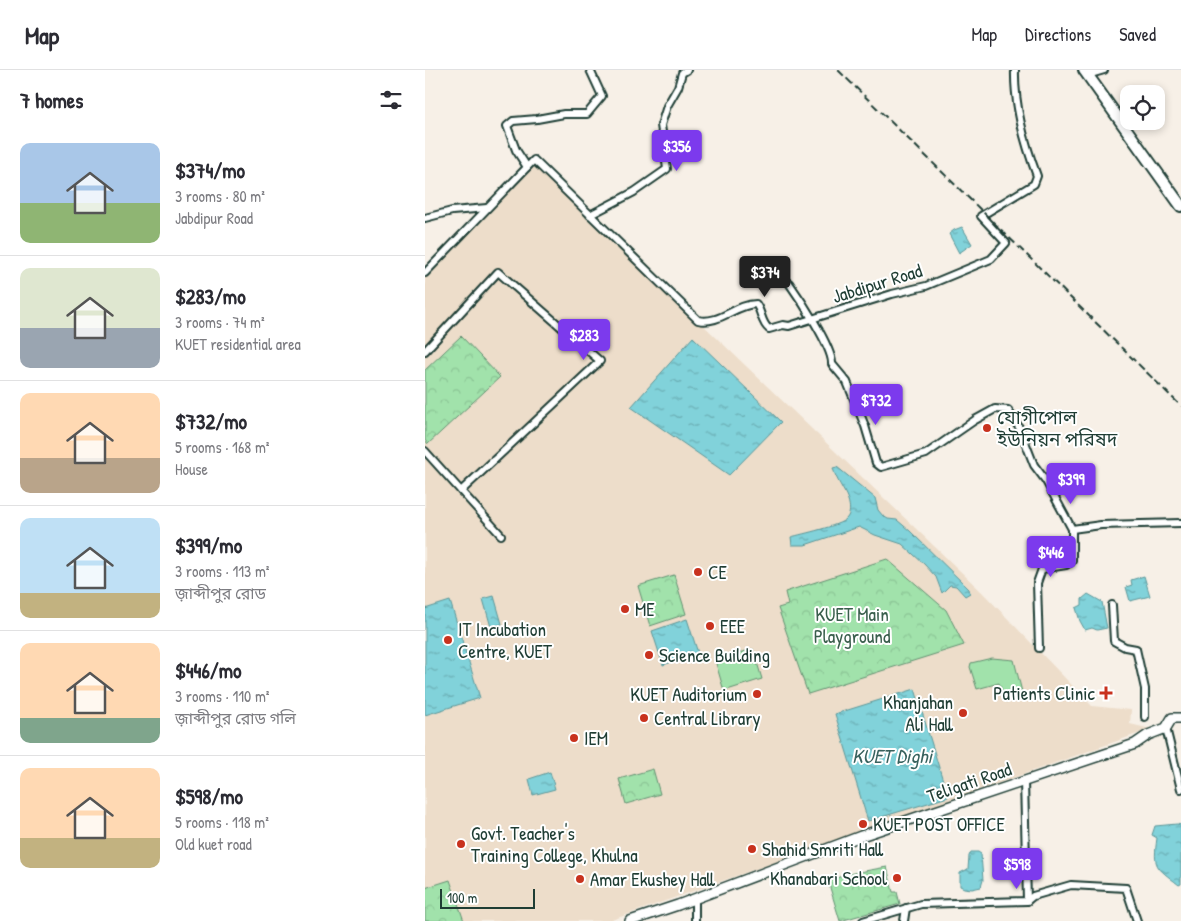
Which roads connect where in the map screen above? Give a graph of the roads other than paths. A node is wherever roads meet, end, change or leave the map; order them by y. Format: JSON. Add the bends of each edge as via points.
{"nodes":[{"id":1,"x":591,"y":70,"type":"edge"},
{"id":2,"x":687,"y":70,"type":"edge"},
{"id":3,"x":1015,"y":70,"type":"edge"},
{"id":4,"x":1104,"y":70,"type":"edge"},
{"id":5,"x":1086,"y":72,"type":"edge"},
{"id":6,"x":527,"y":168,"type":"junction"},
{"id":7,"x":1181,"y":206,"type":"edge"},
{"id":8,"x":487,"y":208,"type":"junction"},
{"id":9,"x":590,"y":215,"type":"junction"},
{"id":10,"x":425,"y":218,"type":"edge"},
{"id":11,"x":425,"y":273,"type":"edge"},
{"id":12,"x":789,"y":283,"type":"dead end"},
{"id":13,"x":811,"y":319,"type":"junction"},
{"id":14,"x":425,"y":350,"type":"edge"},
{"id":15,"x":425,"y":451,"type":"edge"},
{"id":16,"x":461,"y":491,"type":"junction"},
{"id":17,"x":1181,"y":523,"type":"edge"},
{"id":18,"x":1072,"y":529,"type":"junction"},
{"id":19,"x":501,"y":535,"type":"dead end"},
{"id":20,"x":1112,"y":605,"type":"dead end"},
{"id":21,"x":1039,"y":648,"type":"dead end"},
{"id":22,"x":1145,"y":717,"type":"dead end"},
{"id":23,"x":1177,"y":718,"type":"edge"},
{"id":24,"x":1166,"y":728,"type":"junction"},
{"id":25,"x":1024,"y":781,"type":"junction"},
{"id":26,"x":1181,"y":789,"type":"edge"},
{"id":27,"x":695,"y":899,"type":"junction"},
{"id":28,"x":1027,"y":900,"type":"junction"},
{"id":29,"x":906,"y":908,"type":"junction"},
{"id":30,"x":630,"y":921,"type":"edge"},
{"id":31,"x":695,"y":921,"type":"edge"},
{"id":32,"x":863,"y":921,"type":"edge"},
{"id":33,"x":904,"y":921,"type":"edge"},
{"id":34,"x":1137,"y":921,"type":"edge"}],
"edges":[{"from":1,"to":6,"type":"street","via":[[601,96],[587,114],[513,121],[507,126]]},
{"from":2,"to":9,"type":"street","via":[[682,73],[661,125],[667,169],[634,192]]},
{"from":3,"to":13,"type":"street","name":"Jabdipur Road","via":[[1024,135],[1037,176],[1033,184],[981,216],[1006,243],[991,258],[926,286]]},
{"from":4,"to":5,"type":"street"},
{"from":5,"to":7,"type":"highway"},
{"from":6,"to":8,"type":"street"},
{"from":6,"to":9,"type":"street","name":"Jabdipur Road","via":[[534,160]]},
{"from":8,"to":10,"type":"street","via":[[452,211]]},
{"from":8,"to":11,"type":"street"},
{"from":9,"to":13,"type":"street","name":"Jabdipur Road","via":[[698,320],[713,320],[749,304],[756,304],[764,325],[769,329]]},
{"from":12,"to":13,"type":"street"},
{"from":13,"to":18,"type":"street","via":[[832,364],[847,382],[876,463],[881,467],[926,454],[995,409],[1008,410],[1020,429],[1033,465],[1046,481]]},
{"from":14,"to":16,"type":"street","via":[[498,272],[600,361]]},
{"from":15,"to":16,"type":"street"},
{"from":16,"to":19,"type":"street"},
{"from":17,"to":18,"type":"street"},
{"from":18,"to":21,"type":"street","via":[[1072,562],[1042,569],[1037,583]]},
{"from":20,"to":22,"type":"street","via":[[1114,641],[1136,649],[1145,689]]},
{"from":23,"to":24,"type":"main road"},
{"from":24,"to":25,"type":"main road","name":"Teligati Road","via":[[1135,744]]},
{"from":24,"to":26,"type":"street"},
{"from":25,"to":27,"type":"main road","name":"Teligati Road","via":[[861,836]]},
{"from":25,"to":28,"type":"street"},
{"from":27,"to":30,"type":"main road","name":"Teligati Road"},
{"from":27,"to":31,"type":"street"},
{"from":28,"to":29,"type":"street","via":[[921,904]]},
{"from":28,"to":34,"type":"street","via":[[1071,885],[1126,888]]},
{"from":29,"to":32,"type":"street"},
{"from":29,"to":33,"type":"street"}]}
